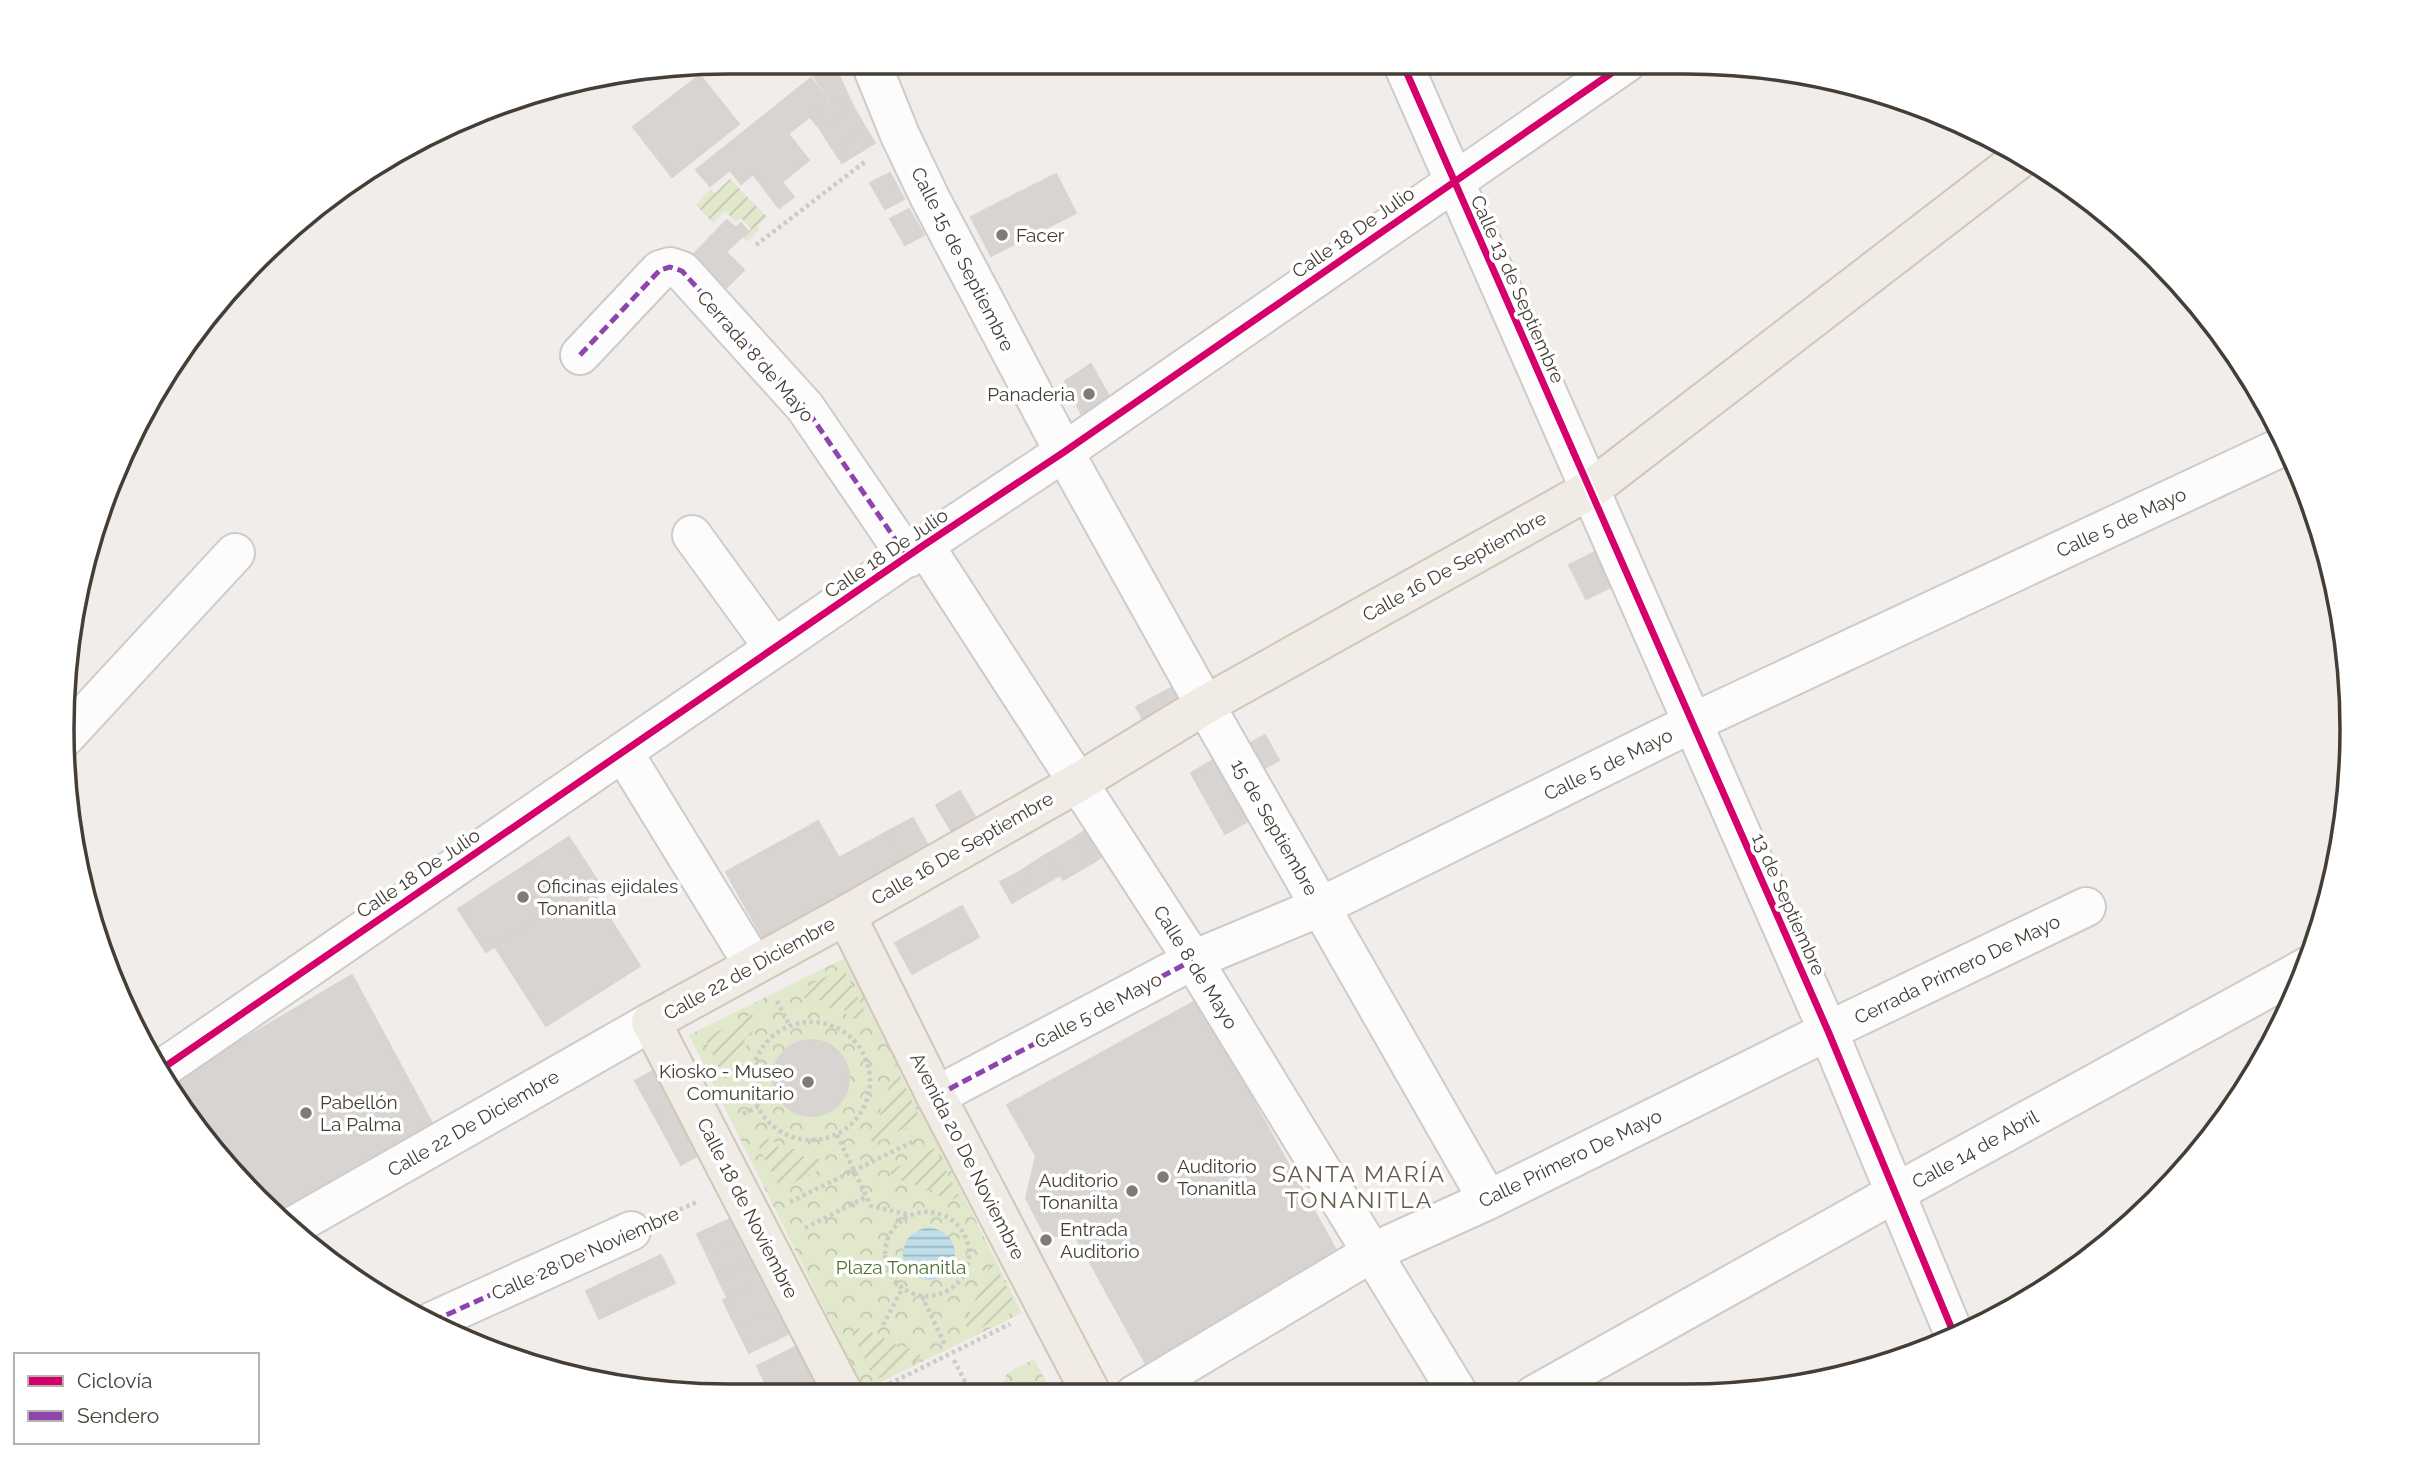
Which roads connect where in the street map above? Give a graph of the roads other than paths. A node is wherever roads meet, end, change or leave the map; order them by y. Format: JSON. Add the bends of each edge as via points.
{"nodes":[{"id":1,"x":875,"y":74,"type":"edge"},
{"id":2,"x":1407,"y":74,"type":"edge"},
{"id":3,"x":1609,"y":74,"type":"edge"},
{"id":4,"x":2015,"y":162,"type":"edge"},
{"id":5,"x":1453,"y":181,"type":"junction"},
{"id":6,"x":580,"y":355,"type":"dead end"},
{"id":7,"x":2277,"y":448,"type":"edge"},
{"id":8,"x":1065,"y":452,"type":"junction"},
{"id":9,"x":1591,"y":489,"type":"junction"},
{"id":10,"x":692,"y":535,"type":"dead end"},
{"id":11,"x":916,"y":551,"type":"junction"},
{"id":12,"x":235,"y":553,"type":"dead end"},
{"id":13,"x":774,"y":648,"type":"junction"},
{"id":14,"x":1206,"y":705,"type":"junction"},
{"id":15,"x":1692,"y":723,"type":"junction"},
{"id":16,"x":74,"y":727,"type":"edge"},
{"id":17,"x":623,"y":751,"type":"junction"},
{"id":18,"x":1079,"y":782,"type":"junction"},
{"id":19,"x":1320,"y":906,"type":"junction"},
{"id":20,"x":2086,"y":907,"type":"dead end"},
{"id":21,"x":846,"y":915,"type":"junction"},
{"id":22,"x":1193,"y":960,"type":"junction"},
{"id":23,"x":753,"y":964,"type":"junction"},
{"id":24,"x":2293,"y":975,"type":"edge"},
{"id":25,"x":651,"y":1022,"type":"junction"},
{"id":26,"x":1828,"y":1031,"type":"junction"},
{"id":27,"x":166,"y":1066,"type":"edge"},
{"id":28,"x":936,"y":1096,"type":"junction"},
{"id":29,"x":1895,"y":1193,"type":"junction"},
{"id":30,"x":1488,"y":1200,"type":"junction"},
{"id":31,"x":298,"y":1223,"type":"edge"},
{"id":32,"x":631,"y":1231,"type":"road end"},
{"id":33,"x":1371,"y":1253,"type":"junction"},
{"id":34,"x":440,"y":1318,"type":"edge"},
{"id":35,"x":1951,"y":1328,"type":"edge"},
{"id":36,"x":856,"y":1384,"type":"edge"},
{"id":37,"x":1086,"y":1384,"type":"edge"},
{"id":38,"x":1152,"y":1384,"type":"edge"},
{"id":39,"x":1452,"y":1384,"type":"edge"},
{"id":40,"x":1554,"y":1384,"type":"edge"}],
"edges":[{"from":1,"to":8,"type":"street","name":"Calle 15 de Septiembre","via":[[930,198]]},
{"from":2,"to":5,"type":"street","name":"Calle 13 de Septiembre"},
{"from":3,"to":5,"type":"street","name":"Calle 18 De Julio"},
{"from":4,"to":9,"type":"main road","name":"Calle 16 De Septiembre"},
{"from":5,"to":8,"type":"street","name":"Calle 18 De Julio"},
{"from":5,"to":9,"type":"street","name":"Calle 13 de Septiembre"},
{"from":6,"to":11,"type":"street","name":"Cerrada 8 de Mayo","via":[[660,270],[682,271],[804,407]]},
{"from":7,"to":15,"type":"street","name":"Calle 5 de Mayo"},
{"from":8,"to":11,"type":"street","name":"Calle 18 De Julio"},
{"from":8,"to":14,"type":"street","name":"15 de Septiembre"},
{"from":9,"to":14,"type":"main road","name":"Calle 16 De Septiembre"},
{"from":9,"to":15,"type":"street","name":"13 de Septiembre"},
{"from":10,"to":13,"type":"street"},
{"from":11,"to":13,"type":"street","name":"Calle 18 De Julio"},
{"from":11,"to":18,"type":"street","name":"Calle 8 de Mayo"},
{"from":12,"to":16,"type":"street"},
{"from":13,"to":17,"type":"street","name":"Calle 18 De Julio"},
{"from":14,"to":18,"type":"main road","name":"Calle 16 De Septiembre"},
{"from":14,"to":19,"type":"street","name":"15 de Septiembre"},
{"from":15,"to":19,"type":"street","name":"Calle 5 de Mayo"},
{"from":15,"to":26,"type":"street","name":"13 de Septiembre"},
{"from":17,"to":23,"type":"street"},
{"from":17,"to":27,"type":"street","name":"Calle 18 De Julio"},
{"from":18,"to":21,"type":"main road","name":"Calle 16 De Septiembre"},
{"from":18,"to":22,"type":"street","name":"Calle 8 de Mayo"},
{"from":19,"to":22,"type":"street","name":"Calle 5 de Mayo"},
{"from":19,"to":30,"type":"street","name":"15 de Septiembre"},
{"from":20,"to":26,"type":"street","name":"Cerrada Primero De Mayo"},
{"from":21,"to":23,"type":"main road","name":"Calle 22 de Diciembre"},
{"from":21,"to":28,"type":"main road","name":"Avenida 20 De Noviembre"},
{"from":22,"to":28,"type":"street","name":"Calle 5 de Mayo"},
{"from":22,"to":33,"type":"street","name":"Calle 8 de Mayo"},
{"from":23,"to":25,"type":"main road","name":"Calle 22 de Diciembre"},
{"from":24,"to":29,"type":"street","name":"Calle 14 de Abril"},
{"from":25,"to":31,"type":"street","name":"Calle 22 De Diciembre"},
{"from":25,"to":36,"type":"main road","name":"Calle 18 de Noviembre","via":[[736,1185]]},
{"from":26,"to":29,"type":"street","name":"13 de Septiembre"},
{"from":26,"to":30,"type":"street","name":"Calle Primero De Mayo"},
{"from":28,"to":37,"type":"main road","name":"Avenida 20 De Noviembre"},
{"from":29,"to":35,"type":"street","name":"13 de Septiembre"},
{"from":29,"to":40,"type":"street","name":"Calle 14 de Abril"},
{"from":30,"to":33,"type":"street","name":"Calle Primero De Mayo"},
{"from":32,"to":34,"type":"street","name":"Calle 28 De Noviembre"},
{"from":33,"to":38,"type":"street","name":"Calle Primero De Mayo"},
{"from":33,"to":39,"type":"street","name":"Calle 8 de Mayo"}]}
